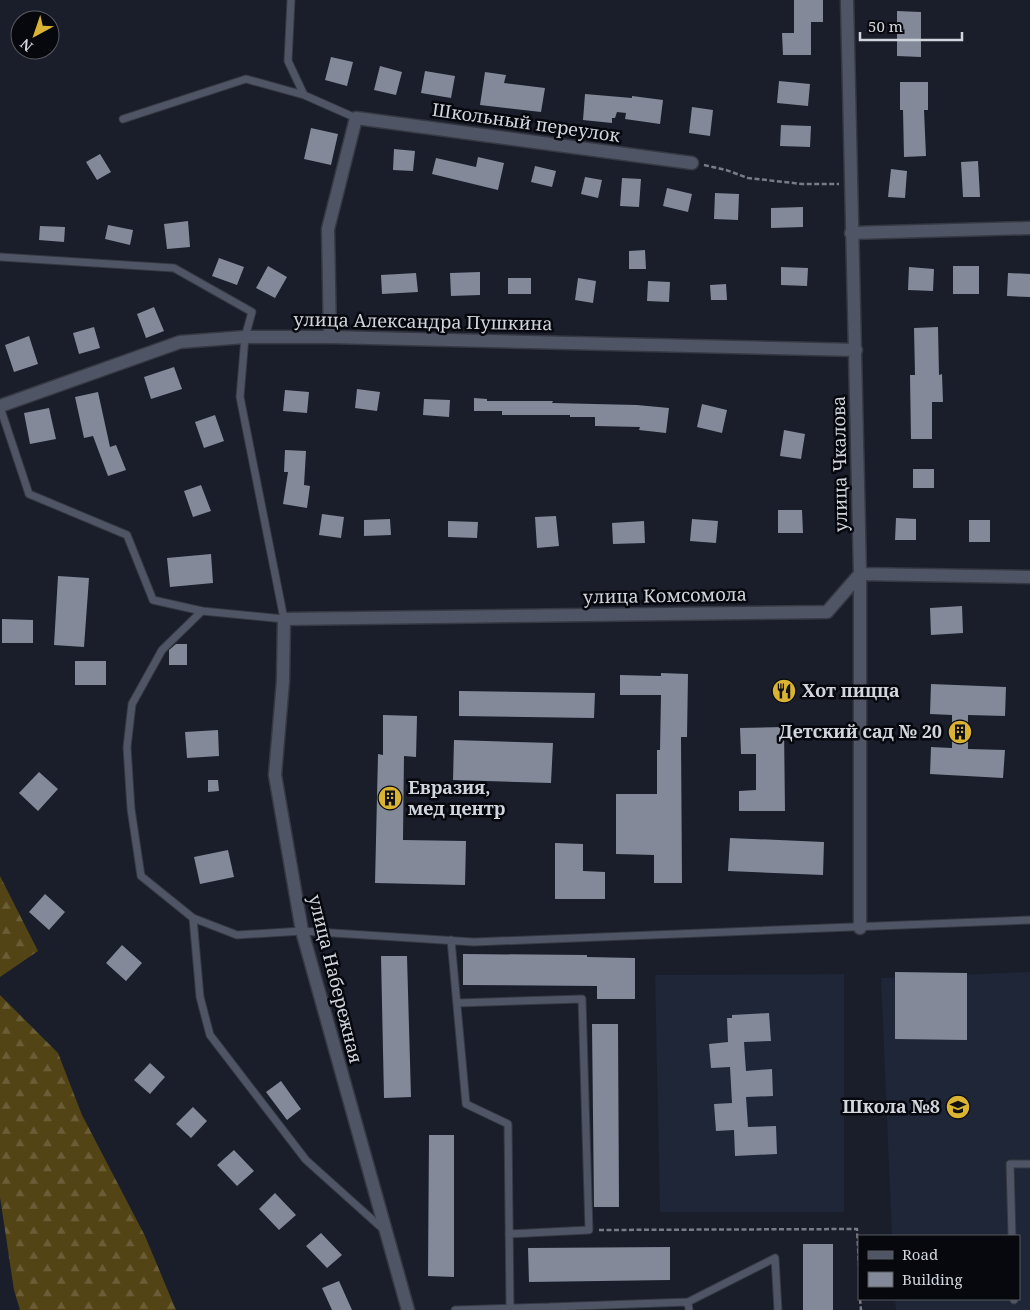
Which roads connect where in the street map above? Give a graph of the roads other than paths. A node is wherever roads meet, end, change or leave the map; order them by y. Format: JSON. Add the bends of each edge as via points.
{"nodes":[{"id":1,"x":291,"y":0,"type":"edge"},
{"id":2,"x":847,"y":0,"type":"edge"},
{"id":3,"x":304,"y":96,"type":"junction"},
{"id":4,"x":356,"y":118,"type":"junction"},
{"id":5,"x":124,"y":119,"type":"dead end"},
{"id":6,"x":692,"y":163,"type":"road end"},
{"id":7,"x":1030,"y":228,"type":"edge"},
{"id":8,"x":851,"y":233,"type":"junction"},
{"id":9,"x":0,"y":257,"type":"edge"},
{"id":10,"x":245,"y":337,"type":"junction"},
{"id":11,"x":330,"y":337,"type":"junction"},
{"id":12,"x":856,"y":350,"type":"junction"},
{"id":13,"x":0,"y":406,"type":"edge"},
{"id":14,"x":860,"y":574,"type":"junction"},
{"id":15,"x":1030,"y":577,"type":"edge"},
{"id":16,"x":202,"y":612,"type":"junction"},
{"id":17,"x":284,"y":619,"type":"junction"},
{"id":18,"x":193,"y":918,"type":"junction"},
{"id":19,"x":1030,"y":920,"type":"edge"},
{"id":20,"x":860,"y":928,"type":"junction"},
{"id":21,"x":302,"y":931,"type":"junction"},
{"id":22,"x":451,"y":940,"type":"junction"},
{"id":23,"x":457,"y":1003,"type":"junction"},
{"id":24,"x":1030,"y":1164,"type":"edge"},
{"id":25,"x":386,"y":1232,"type":"junction"},
{"id":26,"x":509,"y":1234,"type":"junction"},
{"id":27,"x":1012,"y":1235,"type":"edge"},
{"id":28,"x":688,"y":1306,"type":"edge"},
{"id":29,"x":510,"y":1307,"type":"junction"},
{"id":30,"x":549,"y":1308,"type":"edge"},
{"id":31,"x":408,"y":1310,"type":"edge"},
{"id":32,"x":455,"y":1310,"type":"edge"},
{"id":33,"x":778,"y":1310,"type":"edge"}],
"edges":[{"from":1,"to":3,"type":"lane","via":[[288,61]]},
{"from":2,"to":8,"type":"street","name":"улица Чкалова"},
{"from":3,"to":4,"type":"lane"},
{"from":3,"to":5,"type":"lane","via":[[246,79]]},
{"from":4,"to":6,"type":"street","name":"Школьный переулок"},
{"from":4,"to":11,"type":"street","via":[[328,229]]},
{"from":7,"to":8,"type":"street"},
{"from":8,"to":12,"type":"street","name":"улица Чкалова"},
{"from":9,"to":10,"type":"lane","via":[[174,268],[252,312]]},
{"from":10,"to":11,"type":"street","name":"улица Александра Пушкина"},
{"from":10,"to":13,"type":"street","name":"улица Александра Пушкина","via":[[180,342]]},
{"from":10,"to":17,"type":"lane","via":[[240,397]]},
{"from":11,"to":12,"type":"street","name":"улица Александра Пушкина"},
{"from":12,"to":14,"type":"street","name":"улица Чкалова"},
{"from":13,"to":16,"type":"lane","via":[[29,494],[127,535],[153,600]]},
{"from":14,"to":15,"type":"street"},
{"from":14,"to":17,"type":"street","name":"улица Комсомола","via":[[827,612]]},
{"from":14,"to":20,"type":"street","name":"улица Чкалова"},
{"from":16,"to":17,"type":"lane"},
{"from":16,"to":18,"type":"lane","via":[[162,650],[132,704],[127,747],[131,808],[141,876]]},
{"from":17,"to":21,"type":"street","name":"улица Набережная","via":[[283,681],[275,775]]},
{"from":18,"to":21,"type":"lane","via":[[237,935]]},
{"from":18,"to":25,"type":"lane","via":[[200,997],[210,1035],[306,1160]]},
{"from":19,"to":20,"type":"lane"},
{"from":20,"to":22,"type":"lane","via":[[474,942]]},
{"from":21,"to":22,"type":"lane"},
{"from":21,"to":25,"type":"street","name":"улица Набережная"},
{"from":22,"to":23,"type":"lane"},
{"from":23,"to":26,"type":"lane","via":[[466,1104],[508,1124]]},
{"from":23,"to":26,"type":"lane","via":[[582,999],[589,1230]]},
{"from":24,"to":27,"type":"lane","via":[[1010,1164]]},
{"from":25,"to":31,"type":"street","name":"улица Набережная"},
{"from":26,"to":29,"type":"lane"},
{"from":28,"to":30,"type":"lane"},
{"from":28,"to":33,"type":"lane","via":[[775,1258]]},
{"from":29,"to":30,"type":"lane"},
{"from":29,"to":32,"type":"lane"}]}
